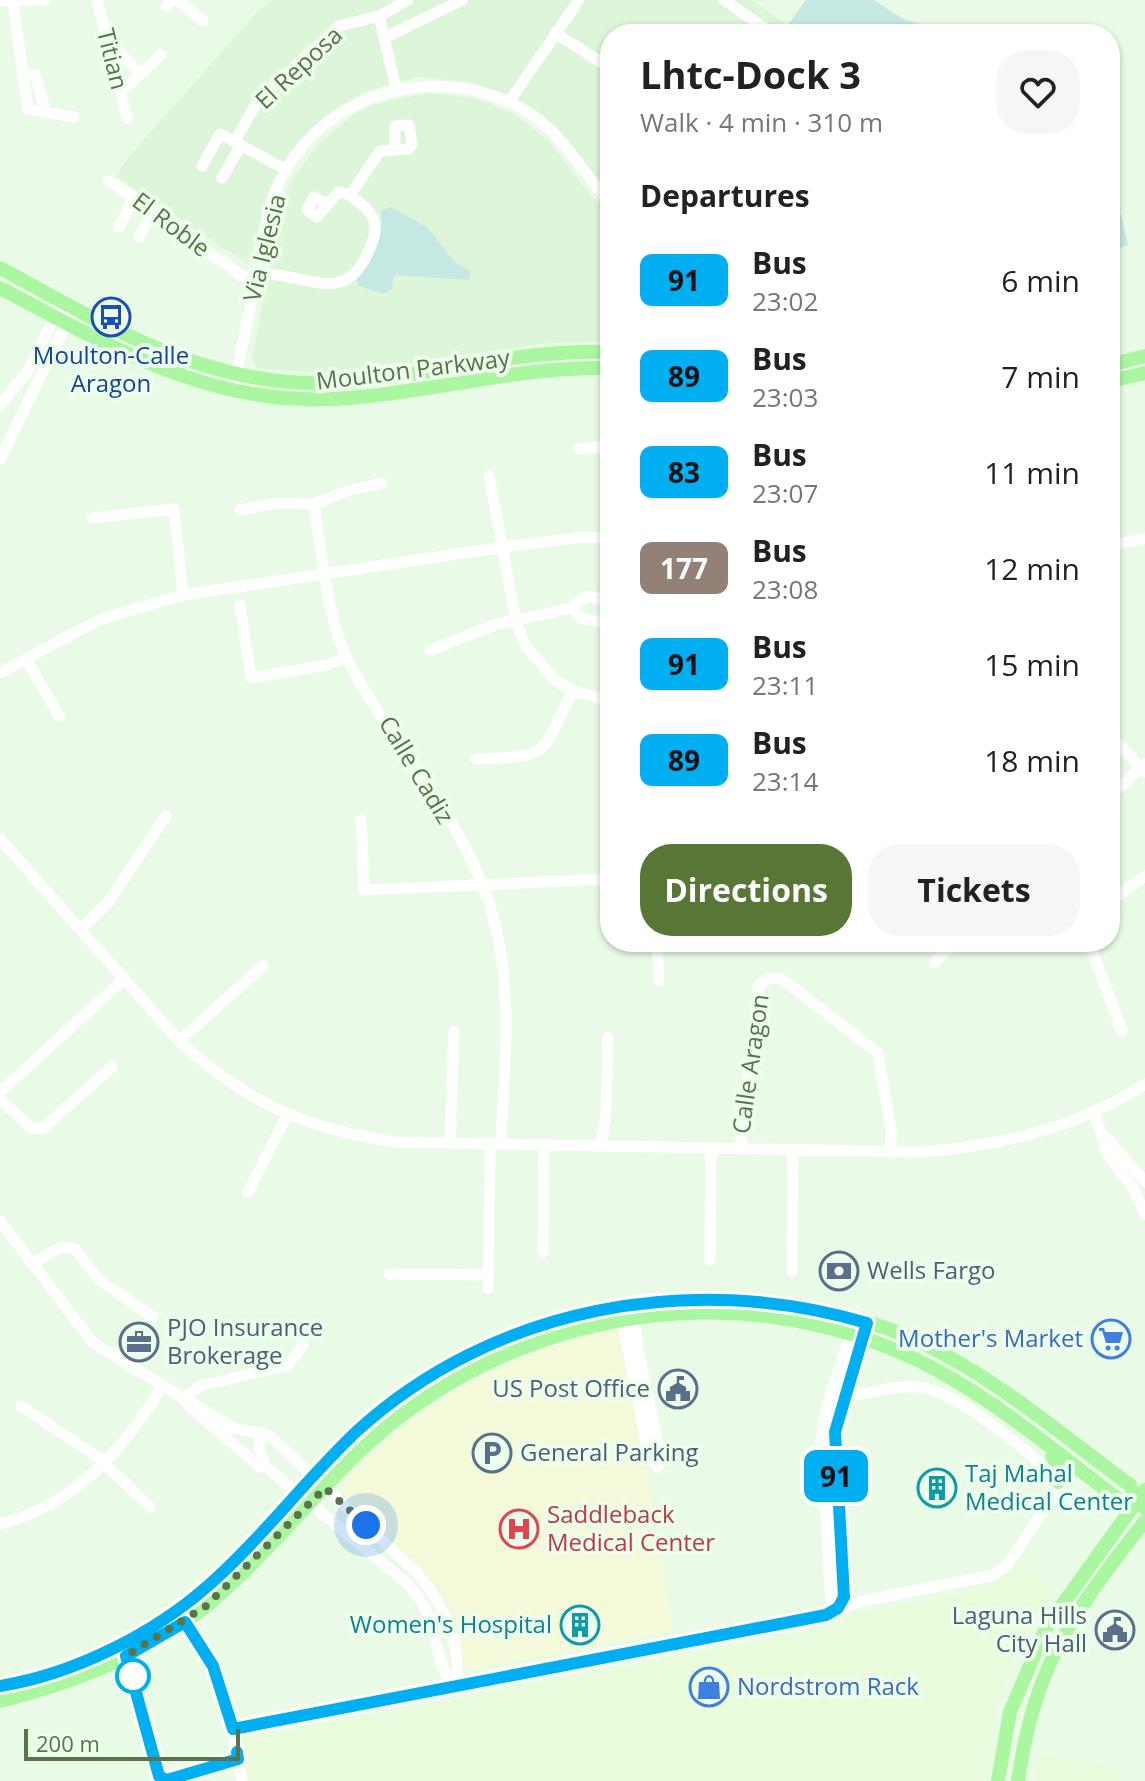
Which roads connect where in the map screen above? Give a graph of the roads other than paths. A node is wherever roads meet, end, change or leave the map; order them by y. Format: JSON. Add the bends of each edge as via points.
{"nodes":[{"id":1,"x":45,"y":0,"type":"edge"},
{"id":2,"x":97,"y":0,"type":"edge"},
{"id":3,"x":408,"y":0,"type":"edge"},
{"id":4,"x":462,"y":0,"type":"edge"},
{"id":5,"x":579,"y":0,"type":"edge"},
{"id":6,"x":724,"y":0,"type":"edge"},
{"id":7,"x":0,"y":1,"type":"edge"},
{"id":8,"x":13,"y":3,"type":"junction"},
{"id":9,"x":187,"y":3,"type":"edge"},
{"id":10,"x":379,"y":16,"type":"junction"},
{"id":11,"x":203,"y":21,"type":"dead end"},
{"id":12,"x":759,"y":24,"type":"edge"},
{"id":13,"x":555,"y":33,"type":"junction"},
{"id":14,"x":384,"y":38,"type":"junction"},
{"id":15,"x":110,"y":43,"type":"junction"},
{"id":16,"x":161,"y":55,"type":"dead end"},
{"id":17,"x":600,"y":62,"type":"edge"},
{"id":18,"x":141,"y":74,"type":"junction"},
{"id":19,"x":396,"y":88,"type":"junction"},
{"id":20,"x":121,"y":92,"type":"junction"},
{"id":21,"x":509,"y":102,"type":"junction"},
{"id":22,"x":74,"y":117,"type":"dead end"},
{"id":23,"x":127,"y":118,"type":"dead end"},
{"id":24,"x":238,"y":143,"type":"junction"},
{"id":25,"x":395,"y":148,"type":"junction"},
{"id":26,"x":202,"y":166,"type":"dead end"},
{"id":27,"x":287,"y":170,"type":"junction"},
{"id":28,"x":222,"y":178,"type":"dead end"},
{"id":29,"x":109,"y":181,"type":"dead end"},
{"id":30,"x":600,"y":190,"type":"edge"},
{"id":31,"x":350,"y":195,"type":"junction"},
{"id":32,"x":134,"y":197,"type":"junction"},
{"id":33,"x":153,"y":212,"type":"junction"},
{"id":34,"x":317,"y":217,"type":"dead end"},
{"id":35,"x":119,"y":227,"type":"dead end"},
{"id":36,"x":139,"y":237,"type":"dead end"},
{"id":37,"x":0,"y":268,"type":"edge"},
{"id":38,"x":257,"y":275,"type":"junction"},
{"id":39,"x":0,"y":288,"type":"edge"},
{"id":40,"x":68,"y":305,"type":"junction"},
{"id":41,"x":60,"y":320,"type":"junction"},
{"id":42,"x":600,"y":352,"type":"edge"},
{"id":43,"x":1145,"y":356,"type":"edge"},
{"id":44,"x":1120,"y":362,"type":"edge"},
{"id":45,"x":600,"y":368,"type":"edge"},
{"id":46,"x":1145,"y":373,"type":"edge"},
{"id":47,"x":236,"y":375,"type":"junction"},
{"id":48,"x":1120,"y":379,"type":"edge"},
{"id":49,"x":233,"y":391,"type":"junction"},
{"id":50,"x":0,"y":405,"type":"edge"},
{"id":51,"x":600,"y":447,"type":"edge"},
{"id":52,"x":579,"y":449,"type":"dead end"},
{"id":53,"x":0,"y":459,"type":"edge"},
{"id":54,"x":489,"y":476,"type":"dead end"},
{"id":55,"x":382,"y":483,"type":"dead end"},
{"id":56,"x":314,"y":504,"type":"junction"},
{"id":57,"x":240,"y":510,"type":"dead end"},
{"id":58,"x":92,"y":518,"type":"dead end"},
{"id":59,"x":600,"y":537,"type":"edge"},
{"id":60,"x":1145,"y":538,"type":"edge"},
{"id":61,"x":1120,"y":544,"type":"edge"},
{"id":62,"x":504,"y":547,"type":"junction"},
{"id":63,"x":325,"y":574,"type":"junction"},
{"id":64,"x":183,"y":595,"type":"junction"},
{"id":65,"x":600,"y":599,"type":"edge"},
{"id":66,"x":240,"y":605,"type":"dead end"},
{"id":67,"x":571,"y":608,"type":"junction"},
{"id":68,"x":516,"y":621,"type":"junction"},
{"id":69,"x":600,"y":622,"type":"edge"},
{"id":70,"x":430,"y":650,"type":"dead end"},
{"id":71,"x":346,"y":657,"type":"junction"},
{"id":72,"x":26,"y":659,"type":"junction"},
{"id":73,"x":0,"y":673,"type":"edge"},
{"id":74,"x":573,"y":691,"type":"junction"},
{"id":75,"x":600,"y":698,"type":"edge"},
{"id":76,"x":59,"y":716,"type":"dead end"},
{"id":77,"x":1120,"y":745,"type":"edge"},
{"id":78,"x":476,"y":759,"type":"dead end"},
{"id":79,"x":1144,"y":768,"type":"edge"},
{"id":80,"x":1120,"y":788,"type":"edge"},
{"id":81,"x":166,"y":816,"type":"dead end"},
{"id":82,"x":361,"y":820,"type":"dead end"},
{"id":83,"x":0,"y":839,"type":"edge"},
{"id":84,"x":1145,"y":876,"type":"edge"},
{"id":85,"x":600,"y":879,"type":"edge"},
{"id":86,"x":482,"y":885,"type":"junction"},
{"id":87,"x":1120,"y":895,"type":"edge"},
{"id":88,"x":81,"y":929,"type":"junction"},
{"id":89,"x":658,"y":952,"type":"edge"},
{"id":90,"x":946,"y":952,"type":"edge"},
{"id":91,"x":1093,"y":952,"type":"edge"},
{"id":92,"x":934,"y":963,"type":"dead end"},
{"id":93,"x":263,"y":966,"type":"dead end"},
{"id":94,"x":125,"y":978,"type":"junction"},
{"id":95,"x":659,"y":981,"type":"dead end"},
{"id":96,"x":454,"y":1031,"type":"dead end"},
{"id":97,"x":1122,"y":1031,"type":"dead end"},
{"id":98,"x":608,"y":1038,"type":"dead end"},
{"id":99,"x":179,"y":1041,"type":"junction"},
{"id":100,"x":112,"y":1067,"type":"dead end"},
{"id":101,"x":1145,"y":1084,"type":"edge"},
{"id":102,"x":0,"y":1092,"type":"edge"},
{"id":103,"x":0,"y":1099,"type":"edge"},
{"id":104,"x":1094,"y":1111,"type":"junction"},
{"id":105,"x":287,"y":1116,"type":"junction"},
{"id":106,"x":1104,"y":1136,"type":"junction"},
{"id":107,"x":450,"y":1143,"type":"junction"},
{"id":108,"x":496,"y":1144,"type":"junction"},
{"id":109,"x":544,"y":1144,"type":"junction"},
{"id":110,"x":601,"y":1145,"type":"junction"},
{"id":111,"x":711,"y":1148,"type":"junction"},
{"id":112,"x":740,"y":1149,"type":"junction"},
{"id":113,"x":793,"y":1150,"type":"junction"},
{"id":114,"x":891,"y":1153,"type":"junction"},
{"id":115,"x":1145,"y":1182,"type":"edge"},
{"id":116,"x":248,"y":1192,"type":"dead end"},
{"id":117,"x":1145,"y":1214,"type":"edge"},
{"id":118,"x":0,"y":1221,"type":"edge"},
{"id":119,"x":543,"y":1252,"type":"dead end"},
{"id":120,"x":710,"y":1260,"type":"dead end"},
{"id":121,"x":32,"y":1264,"type":"junction"},
{"id":122,"x":792,"y":1271,"type":"dead end"},
{"id":123,"x":389,"y":1274,"type":"dead end"},
{"id":124,"x":488,"y":1275,"type":"junction"},
{"id":125,"x":488,"y":1289,"type":"dead end"},
{"id":126,"x":627,"y":1312,"type":"junction"},
{"id":127,"x":153,"y":1317,"type":"dead end"},
{"id":128,"x":861,"y":1321,"type":"junction"},
{"id":129,"x":856,"y":1337,"type":"junction"},
{"id":130,"x":303,"y":1345,"type":"dead end"},
{"id":131,"x":162,"y":1386,"type":"junction"},
{"id":132,"x":831,"y":1394,"type":"junction"},
{"id":133,"x":844,"y":1397,"type":"junction"},
{"id":134,"x":183,"y":1399,"type":"junction"},
{"id":135,"x":21,"y":1406,"type":"dead end"},
{"id":136,"x":261,"y":1432,"type":"junction"},
{"id":137,"x":1037,"y":1439,"type":"junction"},
{"id":138,"x":105,"y":1463,"type":"junction"},
{"id":139,"x":265,"y":1466,"type":"junction"},
{"id":140,"x":1081,"y":1471,"type":"junction"},
{"id":141,"x":312,"y":1476,"type":"junction"},
{"id":142,"x":1058,"y":1485,"type":"junction"},
{"id":143,"x":325,"y":1488,"type":"junction"},
{"id":144,"x":298,"y":1491,"type":"junction"},
{"id":145,"x":1142,"y":1500,"type":"edge"},
{"id":146,"x":311,"y":1502,"type":"junction"},
{"id":147,"x":150,"y":1507,"type":"dead end"},
{"id":148,"x":1145,"y":1521,"type":"edge"},
{"id":149,"x":0,"y":1524,"type":"edge"},
{"id":150,"x":838,"y":1608,"type":"junction"},
{"id":151,"x":180,"y":1616,"type":"junction"},
{"id":152,"x":0,"y":1686,"type":"edge"},
{"id":153,"x":454,"y":1689,"type":"junction"},
{"id":154,"x":0,"y":1701,"type":"edge"},
{"id":155,"x":233,"y":1729,"type":"junction"},
{"id":156,"x":242,"y":1781,"type":"edge"},
{"id":157,"x":998,"y":1781,"type":"edge"},
{"id":158,"x":1018,"y":1781,"type":"edge"}],
"edges":[{"from":1,"to":8,"type":"street"},
{"from":2,"to":15,"type":"street","name":"Titian"},
{"from":3,"to":10,"type":"street","name":"El Reposa"},
{"from":4,"to":14,"type":"street","name":"El Reposa"},
{"from":5,"to":13,"type":"street"},
{"from":6,"to":12,"type":"street"},
{"from":7,"to":8,"type":"street"},
{"from":8,"to":22,"type":"street","via":[[28,109]]},
{"from":9,"to":11,"type":"street"},
{"from":10,"to":14,"type":"street","name":"El Reposa"},
{"from":10,"to":24,"type":"street","name":"El Reposa","via":[[339,26],[259,99]]},
{"from":13,"to":17,"type":"street"},
{"from":13,"to":21,"type":"street"},
{"from":14,"to":19,"type":"street"},
{"from":15,"to":18,"type":"street"},
{"from":15,"to":20,"type":"street","name":"Titian"},
{"from":16,"to":18,"type":"street"},
{"from":18,"to":20,"type":"street"},
{"from":19,"to":21,"type":"street","name":"Via Iglesia","via":[[448,85]]},
{"from":19,"to":27,"type":"street","name":"Via Iglesia","via":[[331,118]]},
{"from":20,"to":23,"type":"street","name":"Titian"},
{"from":21,"to":30,"type":"street","name":"Via Iglesia","via":[[554,133]]},
{"from":24,"to":26,"type":"street","via":[[220,134]]},
{"from":24,"to":27,"type":"street"},
{"from":24,"to":28,"type":"street","name":"El Reposa"},
{"from":25,"to":25,"type":"street","via":[[412,145],[409,125],[395,126]]},
{"from":25,"to":31,"type":"street","via":[[380,151]]},
{"from":27,"to":38,"type":"street","name":"Via Iglesia","via":[[272,200]]},
{"from":29,"to":32,"type":"street","name":"El Roble"},
{"from":31,"to":34,"type":"street","via":[[338,192]]},
{"from":31,"to":38,"type":"street","name":"El Roble","via":[[373,215],[376,227],[367,257],[353,275],[324,285]]},
{"from":32,"to":33,"type":"street","name":"El Roble"},
{"from":32,"to":35,"type":"street"},
{"from":33,"to":36,"type":"street"},
{"from":33,"to":38,"type":"street","name":"El Roble","via":[[206,253]]},
{"from":37,"to":40,"type":"main road","name":"Moulton Parkway"},
{"from":38,"to":47,"type":"street","name":"Via Iglesia"},
{"from":39,"to":41,"type":"main road","name":"Moulton Parkway"},
{"from":40,"to":41,"type":"street"},
{"from":40,"to":47,"type":"main road","name":"Moulton Parkway","via":[[164,354]]},
{"from":41,"to":49,"type":"main road","name":"Moulton Parkway","via":[[163,371]]},
{"from":41,"to":50,"type":"street"},
{"from":41,"to":53,"type":"street"},
{"from":42,"to":47,"type":"main road","name":"Moulton Parkway","via":[[538,354],[328,383]]},
{"from":43,"to":44,"type":"main road"},
{"from":45,"to":49,"type":"main road","name":"Moulton Parkway","via":[[554,369],[350,398],[292,399]]},
{"from":46,"to":48,"type":"main road"},
{"from":47,"to":49,"type":"street","name":"Via Iglesia"},
{"from":51,"to":52,"type":"street"},
{"from":54,"to":62,"type":"street"},
{"from":55,"to":56,"type":"street"},
{"from":56,"to":57,"type":"street"},
{"from":56,"to":63,"type":"street","name":"Calle Cadiz"},
{"from":58,"to":64,"type":"street","via":[[174,509]]},
{"from":59,"to":62,"type":"street"},
{"from":60,"to":61,"type":"street"},
{"from":62,"to":63,"type":"street"},
{"from":62,"to":68,"type":"street"},
{"from":63,"to":64,"type":"street"},
{"from":63,"to":71,"type":"street","name":"Calle Cadiz"},
{"from":64,"to":72,"type":"street","via":[[101,619]]},
{"from":65,"to":67,"type":"street","via":[[587,596]]},
{"from":66,"to":71,"type":"street","via":[[251,678]]},
{"from":67,"to":68,"type":"street"},
{"from":67,"to":69,"type":"street","via":[[581,618]]},
{"from":68,"to":70,"type":"street"},
{"from":68,"to":74,"type":"street","via":[[539,667]]},
{"from":71,"to":86,"type":"street","name":"Calle Cadiz","via":[[418,768]]},
{"from":72,"to":73,"type":"street"},
{"from":72,"to":76,"type":"street"},
{"from":74,"to":75,"type":"street"},
{"from":74,"to":78,"type":"street","via":[[543,750]]},
{"from":77,"to":79,"type":"street"},
{"from":79,"to":80,"type":"street"},
{"from":81,"to":88,"type":"street","via":[[109,901]]},
{"from":82,"to":86,"type":"street","via":[[364,890]]},
{"from":83,"to":88,"type":"street","name":"Calle Aragon"},
{"from":84,"to":87,"type":"street"},
{"from":85,"to":86,"type":"street"},
{"from":86,"to":108,"type":"street","name":"Calle Cadiz","via":[[494,924],[507,1015]]},
{"from":88,"to":94,"type":"street","name":"Calle Aragon"},
{"from":89,"to":95,"type":"street"},
{"from":90,"to":92,"type":"street"},
{"from":91,"to":97,"type":"street"},
{"from":93,"to":99,"type":"street"},
{"from":94,"to":99,"type":"street","name":"Calle Aragon"},
{"from":94,"to":102,"type":"street"},
{"from":96,"to":107,"type":"street"},
{"from":98,"to":110,"type":"street"},
{"from":99,"to":105,"type":"street","name":"Calle Aragon","via":[[228,1082]]},
{"from":100,"to":103,"type":"street","via":[[42,1129],[30,1127]]},
{"from":101,"to":104,"type":"street","name":"Calle Aragon"},
{"from":104,"to":106,"type":"street"},
{"from":104,"to":114,"type":"street","name":"Calle Aragon","via":[[1006,1140],[955,1150]]},
{"from":105,"to":107,"type":"street","name":"Calle Aragon","via":[[394,1142]]},
{"from":105,"to":116,"type":"street"},
{"from":106,"to":115,"type":"street"},
{"from":106,"to":117,"type":"street","via":[[1107,1153]]},
{"from":107,"to":108,"type":"street","name":"Calle Aragon"},
{"from":108,"to":109,"type":"street","name":"Calle Aragon"},
{"from":108,"to":124,"type":"street"},
{"from":109,"to":110,"type":"street","name":"Calle Aragon"},
{"from":109,"to":119,"type":"street"},
{"from":110,"to":111,"type":"street","name":"Calle Aragon"},
{"from":111,"to":112,"type":"street","name":"Calle Aragon"},
{"from":111,"to":120,"type":"street","name":"Calle Aragon"},
{"from":112,"to":113,"type":"street","name":"Calle Aragon"},
{"from":112,"to":114,"type":"street","name":"Calle Aragon","via":[[758,988],[773,977],[878,1053]]},
{"from":113,"to":114,"type":"street","name":"Calle Aragon"},
{"from":113,"to":122,"type":"street"},
{"from":118,"to":121,"type":"street"},
{"from":121,"to":127,"type":"street","via":[[61,1247],[75,1249],[99,1280]]},
{"from":121,"to":131,"type":"street","via":[[93,1343]]},
{"from":123,"to":124,"type":"street"},
{"from":124,"to":125,"type":"street"},
{"from":126,"to":126,"type":"street","via":[[649,1457],[658,1467],[660,1455]]},
{"from":126,"to":128,"type":"main road","via":[[673,1298],[781,1303]]},
{"from":126,"to":129,"type":"main road","via":[[733,1312]]},
{"from":126,"to":141,"type":"main road","via":[[556,1320],[461,1357],[385,1407]]},
{"from":126,"to":143,"type":"main road","via":[[500,1355],[412,1408]]},
{"from":128,"to":129,"type":"street"},
{"from":128,"to":145,"type":"main road","via":[[925,1345],[1008,1395],[1130,1485]]},
{"from":129,"to":132,"type":"street"},
{"from":129,"to":133,"type":"street"},
{"from":129,"to":137,"type":"main road","via":[[960,1383]]},
{"from":130,"to":134,"type":"street","via":[[288,1365],[200,1386]]},
{"from":131,"to":134,"type":"street"},
{"from":131,"to":138,"type":"street","via":[[132,1434]]},
{"from":132,"to":133,"type":"street"},
{"from":132,"to":150,"type":"street","via":[[821,1450],[831,1600]]},
{"from":133,"to":142,"type":"street","via":[[910,1386],[938,1392],[1053,1473]]},
{"from":133,"to":150,"type":"street","via":[[834,1451],[844,1597]]},
{"from":134,"to":136,"type":"street","via":[[233,1428]]},
{"from":134,"to":139,"type":"street"},
{"from":135,"to":138,"type":"street"},
{"from":136,"to":139,"type":"street"},
{"from":136,"to":141,"type":"street"},
{"from":137,"to":140,"type":"main road"},
{"from":137,"to":142,"type":"main road","via":[[1061,1464]]},
{"from":138,"to":147,"type":"street"},
{"from":138,"to":149,"type":"street","via":[[55,1500]]},
{"from":139,"to":144,"type":"street"},
{"from":140,"to":142,"type":"main road"},
{"from":140,"to":145,"type":"main road","via":[[1119,1500]]},
{"from":141,"to":143,"type":"street"},
{"from":141,"to":144,"type":"main road"},
{"from":142,"to":150,"type":"street","via":[[1009,1563],[994,1575]]},
{"from":143,"to":146,"type":"main road"},
{"from":143,"to":153,"type":"street","via":[[434,1593],[451,1633],[459,1673]]},
{"from":144,"to":146,"type":"street"},
{"from":144,"to":151,"type":"main road"},
{"from":145,"to":157,"type":"main road","via":[[1067,1595],[1040,1639],[1010,1712]]},
{"from":146,"to":151,"type":"main road","via":[[246,1569]]},
{"from":146,"to":153,"type":"street","via":[[421,1598],[445,1676]]},
{"from":148,"to":158,"type":"main road","via":[[1101,1577],[1053,1653],[1025,1731]]},
{"from":150,"to":153,"type":"street","via":[[826,1615]]},
{"from":151,"to":152,"type":"main road","via":[[80,1662]]},
{"from":151,"to":154,"type":"main road","via":[[126,1656],[68,1683]]},
{"from":151,"to":155,"type":"street","via":[[213,1666]]},
{"from":153,"to":155,"type":"street"},
{"from":155,"to":156,"type":"street"}]}
